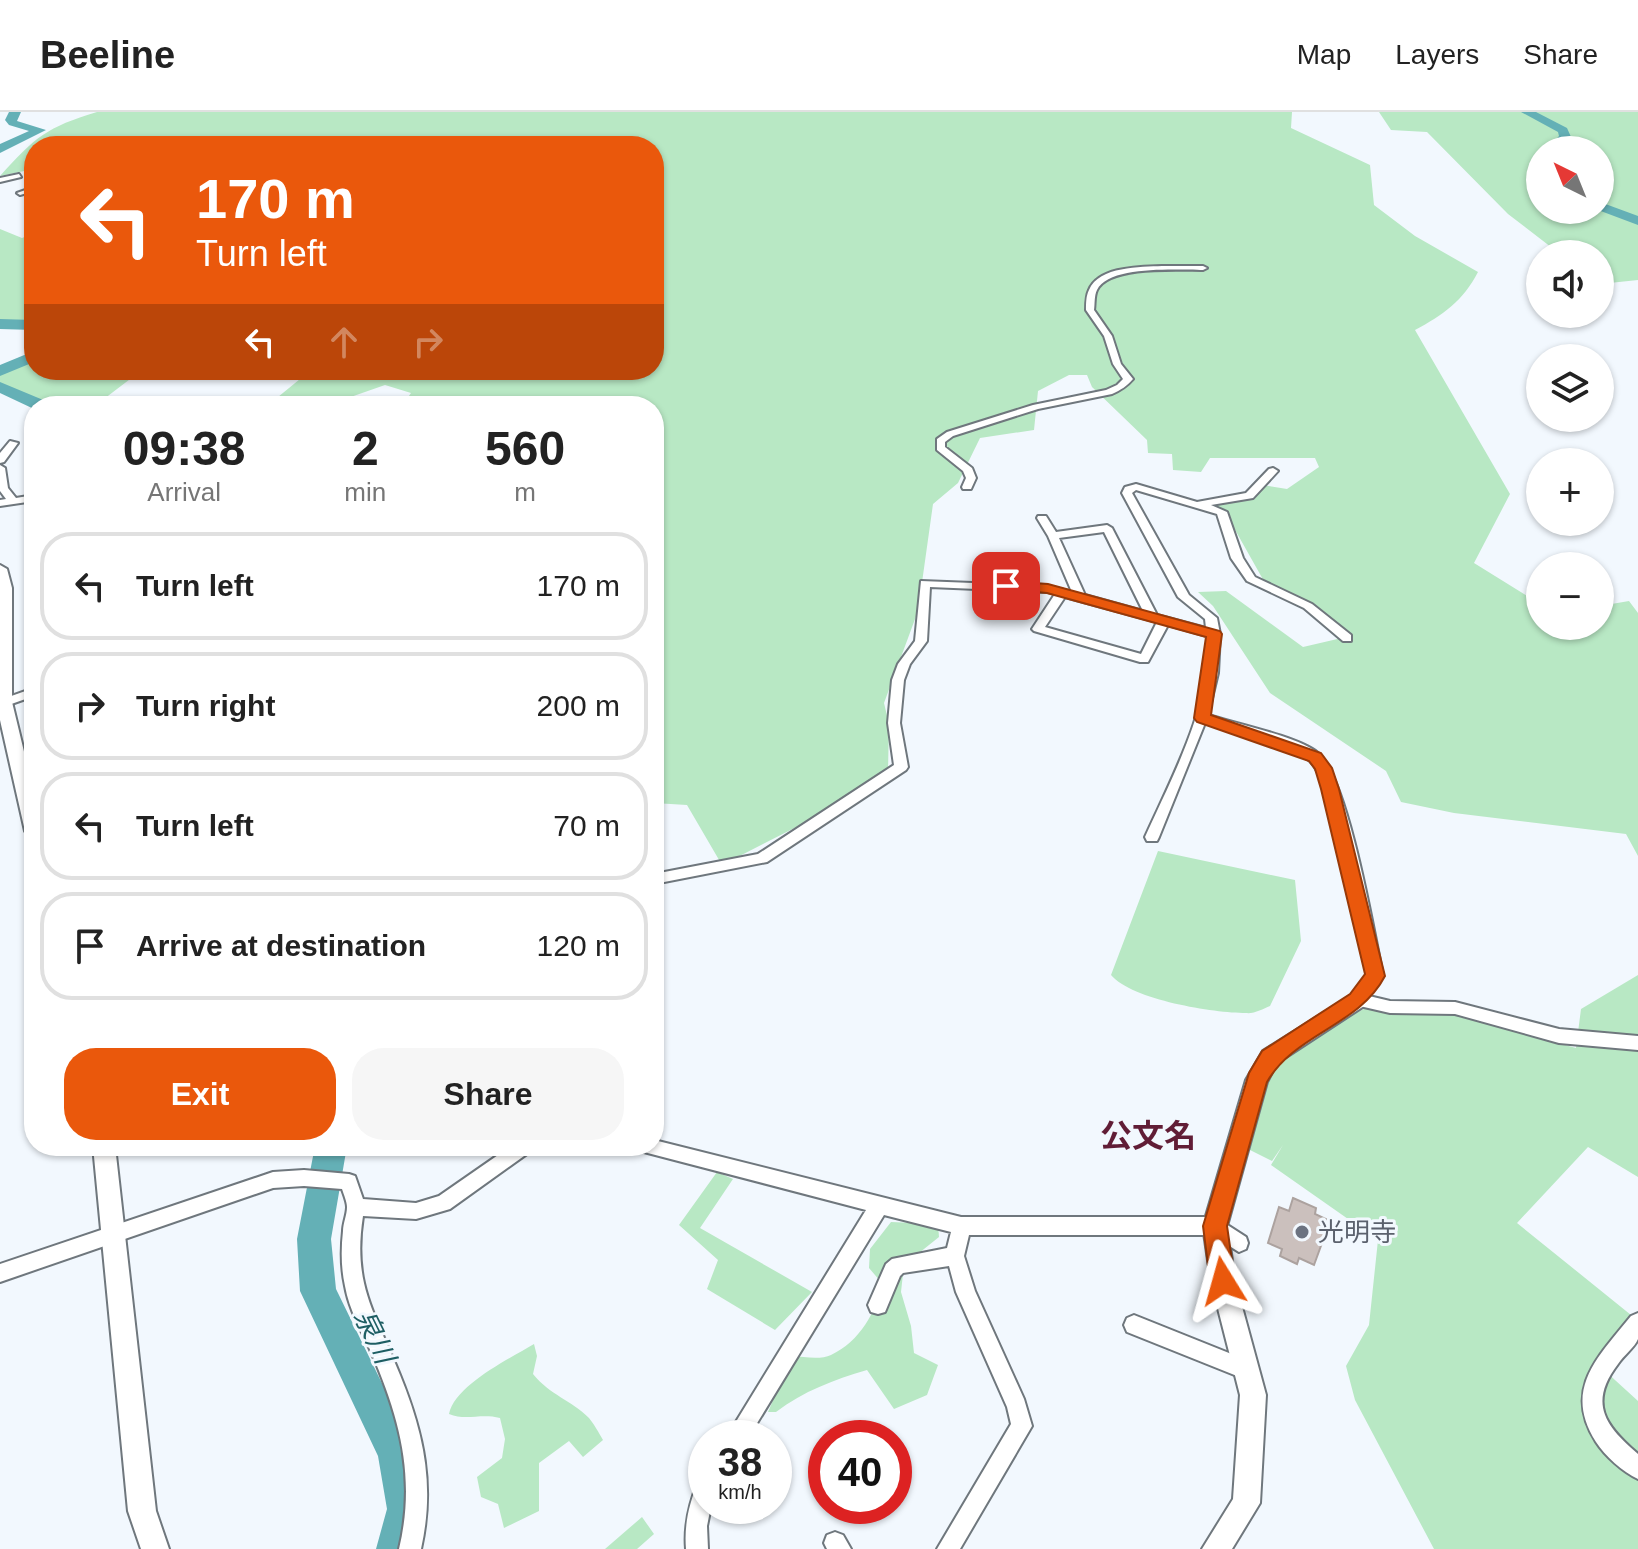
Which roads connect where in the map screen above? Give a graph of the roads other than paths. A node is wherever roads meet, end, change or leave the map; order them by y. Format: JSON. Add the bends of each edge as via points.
{"nodes":[{"id":1,"x":19,"y":176,"type":"dead end"},
{"id":2,"x":1,"y":185,"type":"edge"},
{"id":3,"x":24,"y":192,"type":"edge"},
{"id":4,"x":20,"y":193,"type":"dead end"},
{"id":5,"x":1203,"y":268,"type":"dead end"},
{"id":6,"x":13,"y":443,"type":"dead end"},
{"id":7,"x":0,"y":460,"type":"edge"},
{"id":8,"x":0,"y":468,"type":"edge"},
{"id":9,"x":1273,"y":471,"type":"dead end"},
{"id":10,"x":967,"y":487,"type":"dead end"},
{"id":11,"x":24,"y":499,"type":"edge"},
{"id":12,"x":13,"y":501,"type":"junction"},
{"id":13,"x":0,"y":503,"type":"edge"},
{"id":14,"x":1200,"y":504,"type":"junction"},
{"id":15,"x":1099,"y":514,"type":"dead end"},
{"id":16,"x":1042,"y":518,"type":"dead end"},
{"id":17,"x":1107,"y":528,"type":"junction"},
{"id":18,"x":1053,"y":536,"type":"junction"},
{"id":19,"x":0,"y":569,"type":"edge"},
{"id":20,"x":1062,"y":593,"type":"junction"},
{"id":21,"x":1080,"y":598,"type":"junction"},
{"id":22,"x":1158,"y":619,"type":"junction"},
{"id":23,"x":1214,"y":634,"type":"junction"},
{"id":24,"x":1347,"y":638,"type":"dead end"},
{"id":25,"x":24,"y":695,"type":"edge"},
{"id":26,"x":2,"y":703,"type":"edge"},
{"id":27,"x":1203,"y":718,"type":"junction"},
{"id":28,"x":24,"y":791,"type":"edge"},
{"id":29,"x":1152,"y":837,"type":"dead end"},
{"id":30,"x":664,"y":877,"type":"edge"},
{"id":31,"x":1357,"y":1000,"type":"junction"},
{"id":32,"x":1638,"y":1043,"type":"edge"},
{"id":33,"x":664,"y":1150,"type":"edge"},
{"id":34,"x":105,"y":1156,"type":"edge"},
{"id":35,"x":511,"y":1156,"type":"edge"},
{"id":36,"x":880,"y":1204,"type":"junction"},
{"id":37,"x":356,"y":1207,"type":"junction"},
{"id":38,"x":961,"y":1226,"type":"junction"},
{"id":39,"x":1215,"y":1226,"type":"junction"},
{"id":40,"x":114,"y":1236,"type":"junction"},
{"id":41,"x":1239,"y":1243,"type":"dead end"},
{"id":42,"x":955,"y":1256,"type":"junction"},
{"id":43,"x":0,"y":1273,"type":"edge"},
{"id":44,"x":878,"y":1305,"type":"dead end"},
{"id":45,"x":1638,"y":1323,"type":"edge"},
{"id":46,"x":1134,"y":1325,"type":"dead end"},
{"id":47,"x":1247,"y":1370,"type":"junction"},
{"id":48,"x":747,"y":1420,"type":"edge"},
{"id":49,"x":1638,"y":1468,"type":"edge"},
{"id":50,"x":696,"y":1524,"type":"edge"},
{"id":51,"x":155,"y":1549,"type":"edge"},
{"id":52,"x":410,"y":1549,"type":"edge"},
{"id":53,"x":697,"y":1549,"type":"edge"},
{"id":54,"x":948,"y":1549,"type":"edge"},
{"id":55,"x":1216,"y":1549,"type":"edge"}],
"edges":[{"from":1,"to":2,"type":"street"},
{"from":3,"to":4,"type":"street"},
{"from":5,"to":10,"type":"street","via":[[1125,272],[1099,282],[1090,310],[1108,336],[1127,383],[950,434],[940,441],[940,448],[968,470]]},
{"from":6,"to":7,"type":"street"},
{"from":8,"to":12,"type":"street","via":[[3,488]]},
{"from":9,"to":14,"type":"street","via":[[1249,496]]},
{"from":11,"to":12,"type":"street"},
{"from":12,"to":13,"type":"street"},
{"from":14,"to":23,"type":"street","via":[[1136,487],[1127,493],[1184,597],[1211,618]]},
{"from":14,"to":24,"type":"street","via":[[1222,512],[1237,558],[1251,579],[1308,606]]},
{"from":15,"to":17,"type":"street"},
{"from":16,"to":18,"type":"street"},
{"from":17,"to":18,"type":"street"},
{"from":17,"to":22,"type":"street"},
{"from":18,"to":21,"type":"street"},
{"from":19,"to":26,"type":"street","via":[[5,588]]},
{"from":20,"to":21,"type":"street"},
{"from":20,"to":22,"type":"street","via":[[1038,629],[1144,659]]},
{"from":20,"to":30,"type":"street","via":[[1031,586],[925,583],[921,641],[898,680],[894,723],[901,767],[762,858]]},
{"from":21,"to":22,"type":"street"},
{"from":22,"to":23,"type":"street"},
{"from":23,"to":27,"type":"street"},
{"from":25,"to":26,"type":"street"},
{"from":26,"to":28,"type":"street"},
{"from":27,"to":29,"type":"street"},
{"from":27,"to":31,"type":"street","via":[[1315,757],[1323,768],[1375,976]]},
{"from":31,"to":32,"type":"street","via":[[1390,1007],[1455,1008],[1559,1036]]},
{"from":31,"to":39,"type":"street","via":[[1270,1057],[1257,1080]]},
{"from":33,"to":36,"type":"street"},
{"from":34,"to":40,"type":"street"},
{"from":35,"to":37,"type":"street","via":[[444,1203],[416,1211]]},
{"from":36,"to":38,"type":"street"},
{"from":36,"to":48,"type":"street"},
{"from":37,"to":40,"type":"street","via":[[349,1182],[273,1180]]},
{"from":37,"to":52,"type":"street","via":[[350,1228],[356,1297],[409,1426],[417,1471],[418,1523]]},
{"from":38,"to":39,"type":"street"},
{"from":38,"to":42,"type":"street"},
{"from":39,"to":41,"type":"street"},
{"from":39,"to":47,"type":"street","via":[[1223,1281]]},
{"from":40,"to":43,"type":"street"},
{"from":40,"to":51,"type":"street","via":[[142,1511]]},
{"from":42,"to":44,"type":"street","via":[[899,1265]]},
{"from":42,"to":54,"type":"street","via":[[1022,1426]]},
{"from":45,"to":49,"type":"street","via":[[1593,1383],[1590,1407],[1605,1437]]},
{"from":46,"to":47,"type":"street"},
{"from":47,"to":55,"type":"street","via":[[1253,1407],[1246,1503]]},
{"from":50,"to":53,"type":"street"}]}
